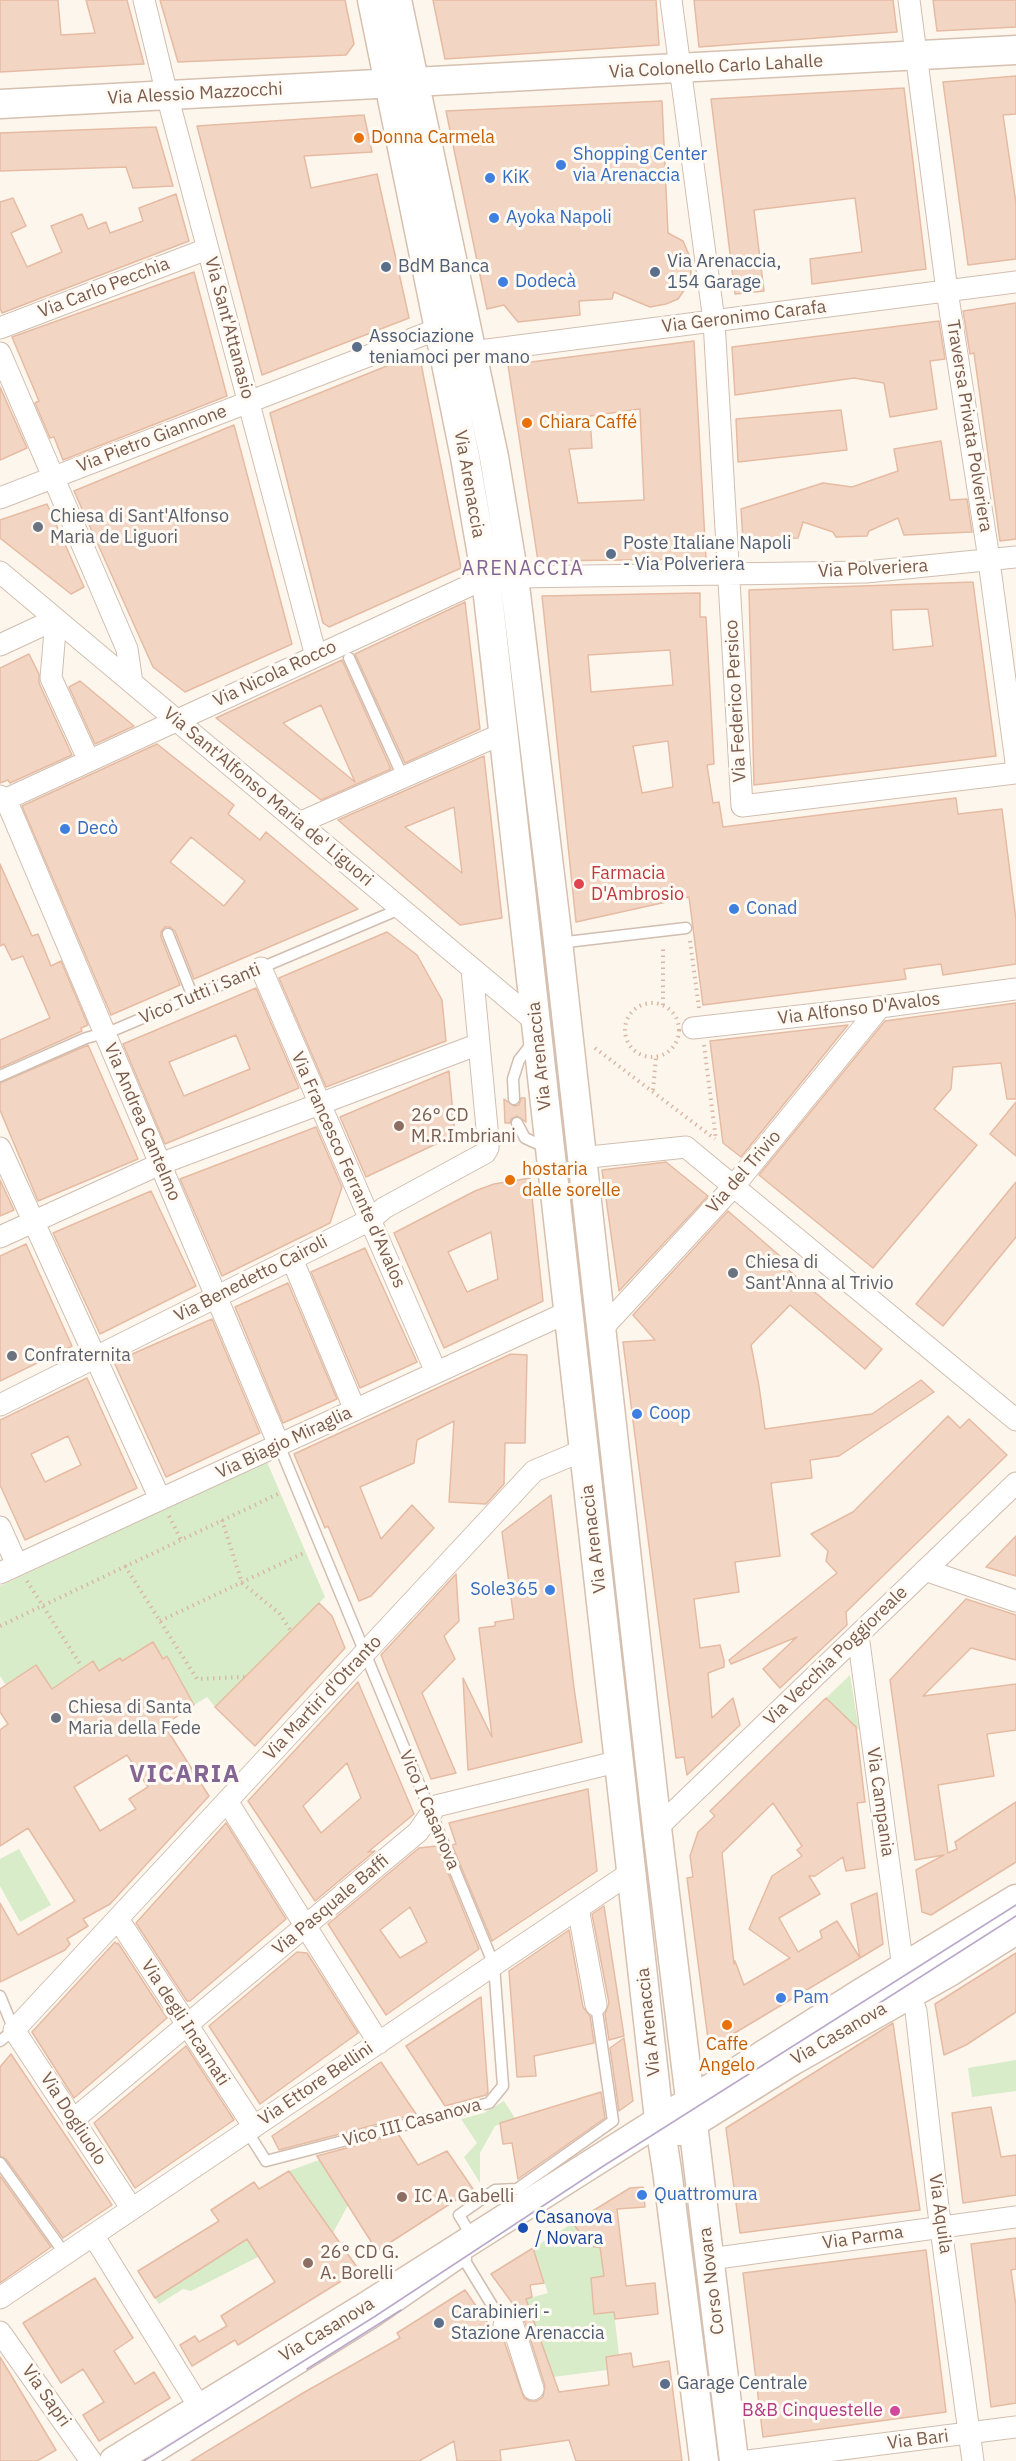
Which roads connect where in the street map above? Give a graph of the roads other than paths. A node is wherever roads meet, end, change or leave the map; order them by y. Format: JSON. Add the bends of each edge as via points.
{"nodes":[{"id":1,"x":144,"y":0,"type":"edge"},
{"id":2,"x":372,"y":0,"type":"edge"},
{"id":3,"x":398,"y":0,"type":"edge"},
{"id":4,"x":671,"y":0,"type":"edge"},
{"id":5,"x":909,"y":0,"type":"edge"},
{"id":6,"x":1016,"y":50,"type":"edge"},
{"id":7,"x":917,"y":56,"type":"junction"},
{"id":8,"x":681,"y":69,"type":"junction"},
{"id":9,"x":403,"y":84,"type":"junction"},
{"id":10,"x":167,"y":96,"type":"junction"},
{"id":11,"x":0,"y":104,"type":"edge"},
{"id":12,"x":207,"y":249,"type":"junction"},
{"id":13,"x":1016,"y":282,"type":"edge"},
{"id":14,"x":947,"y":291,"type":"junction"},
{"id":15,"x":714,"y":321,"type":"junction"},
{"id":16,"x":0,"y":328,"type":"edge"},
{"id":17,"x":438,"y":329,"type":"junction"},
{"id":18,"x":472,"y":352,"type":"junction"},
{"id":19,"x":0,"y":353,"type":"edge"},
{"id":20,"x":248,"y":401,"type":"junction"},
{"id":21,"x":54,"y":477,"type":"junction"},
{"id":22,"x":0,"y":498,"type":"edge"},
{"id":23,"x":1016,"y":557,"type":"edge"},
{"id":24,"x":990,"y":561,"type":"junction"},
{"id":25,"x":0,"y":572,"type":"edge"},
{"id":26,"x":729,"y":574,"type":"junction"},
{"id":27,"x":500,"y":577,"type":"junction"},
{"id":28,"x":56,"y":619,"type":"junction"},
{"id":29,"x":0,"y":645,"type":"edge"},
{"id":30,"x":345,"y":651,"type":"junction"},
{"id":31,"x":316,"y":656,"type":"junction"},
{"id":32,"x":132,"y":683,"type":"junction"},
{"id":33,"x":176,"y":720,"type":"junction"},
{"id":34,"x":504,"y":733,"type":"junction"},
{"id":35,"x":89,"y":761,"type":"junction"},
{"id":36,"x":1016,"y":762,"type":"edge"},
{"id":37,"x":1016,"y":773,"type":"edge"},
{"id":38,"x":403,"y":777,"type":"junction"},
{"id":39,"x":2,"y":799,"type":"edge"},
{"id":40,"x":299,"y":823,"type":"junction"},
{"id":41,"x":400,"y":909,"type":"junction"},
{"id":42,"x":686,"y":928,"type":"dead end"},
{"id":43,"x":168,"y":934,"type":"dead end"},
{"id":44,"x":558,"y":943,"type":"junction"},
{"id":45,"x":261,"y":968,"type":"junction"},
{"id":46,"x":472,"y":969,"type":"junction"},
{"id":47,"x":1016,"y":989,"type":"edge"},
{"id":48,"x":503,"y":995,"type":"junction"},
{"id":49,"x":193,"y":997,"type":"junction"},
{"id":50,"x":880,"y":1007,"type":"junction"},
{"id":51,"x":475,"y":1008,"type":"junction"},
{"id":52,"x":697,"y":1027,"type":"dead end"},
{"id":53,"x":537,"y":1029,"type":"junction"},
{"id":54,"x":105,"y":1034,"type":"junction"},
{"id":55,"x":479,"y":1044,"type":"junction"},
{"id":56,"x":0,"y":1076,"type":"edge"},
{"id":57,"x":514,"y":1099,"type":"dead end"},
{"id":58,"x":320,"y":1104,"type":"junction"},
{"id":59,"x":518,"y":1122,"type":"dead end"},
{"id":60,"x":0,"y":1148,"type":"edge"},
{"id":61,"x":550,"y":1149,"type":"junction"},
{"id":62,"x":580,"y":1158,"type":"junction"},
{"id":63,"x":160,"y":1164,"type":"junction"},
{"id":64,"x":734,"y":1187,"type":"junction"},
{"id":65,"x":370,"y":1220,"type":"junction"},
{"id":66,"x":34,"y":1221,"type":"junction"},
{"id":67,"x":0,"y":1237,"type":"edge"},
{"id":68,"x":292,"y":1259,"type":"junction"},
{"id":69,"x":217,"y":1297,"type":"junction"},
{"id":70,"x":568,"y":1312,"type":"junction"},
{"id":71,"x":600,"y":1330,"type":"junction"},
{"id":72,"x":96,"y":1357,"type":"junction"},
{"id":73,"x":436,"y":1372,"type":"junction"},
{"id":74,"x":0,"y":1406,"type":"edge"},
{"id":75,"x":355,"y":1410,"type":"junction"},
{"id":76,"x":1016,"y":1420,"type":"edge"},
{"id":77,"x":279,"y":1445,"type":"junction"},
{"id":78,"x":584,"y":1450,"type":"junction"},
{"id":79,"x":1016,"y":1483,"type":"edge"},
{"id":80,"x":160,"y":1499,"type":"junction"},
{"id":81,"x":0,"y":1527,"type":"edge"},
{"id":82,"x":8,"y":1569,"type":"edge"},
{"id":83,"x":925,"y":1570,"type":"junction"},
{"id":84,"x":1016,"y":1601,"type":"edge"},
{"id":85,"x":858,"y":1635,"type":"junction"},
{"id":86,"x":364,"y":1654,"type":"junction"},
{"id":87,"x":620,"y":1761,"type":"junction"},
{"id":88,"x":227,"y":1801,"type":"junction"},
{"id":89,"x":434,"y":1811,"type":"junction"},
{"id":90,"x":657,"y":1828,"type":"junction"},
{"id":91,"x":633,"y":1871,"type":"junction"},
{"id":92,"x":1016,"y":1899,"type":"edge"},
{"id":93,"x":578,"y":1908,"type":"junction"},
{"id":94,"x":1016,"y":1911,"type":"edge"},
{"id":95,"x":117,"y":1919,"type":"junction"},
{"id":96,"x":306,"y":1926,"type":"junction"},
{"id":97,"x":1016,"y":1930,"type":"edge"},
{"id":98,"x":942,"y":1957,"type":"dead end"},
{"id":99,"x":494,"y":1965,"type":"junction"},
{"id":100,"x":906,"y":1981,"type":"junction"},
{"id":101,"x":0,"y":1996,"type":"edge"},
{"id":102,"x":872,"y":2002,"type":"dead end"},
{"id":103,"x":596,"y":2005,"type":"joint"},
{"id":104,"x":187,"y":2025,"type":"junction"},
{"id":105,"x":7,"y":2036,"type":"edge"},
{"id":106,"x":379,"y":2043,"type":"junction"},
{"id":107,"x":691,"y":2113,"type":"junction"},
{"id":108,"x":74,"y":2120,"type":"junction"},
{"id":109,"x":250,"y":2129,"type":"junction"},
{"id":110,"x":659,"y":2134,"type":"junction"},
{"id":111,"x":0,"y":2163,"type":"edge"},
{"id":112,"x":132,"y":2209,"type":"junction"},
{"id":113,"x":1016,"y":2217,"type":"edge"},
{"id":114,"x":941,"y":2227,"type":"junction"},
{"id":115,"x":93,"y":2235,"type":"junction"},
{"id":116,"x":467,"y":2250,"type":"junction"},
{"id":117,"x":64,"y":2254,"type":"junction"},
{"id":118,"x":710,"y":2259,"type":"junction"},
{"id":119,"x":0,"y":2298,"type":"edge"},
{"id":120,"x":504,"y":2325,"type":"joint"},
{"id":121,"x":0,"y":2332,"type":"edge"},
{"id":122,"x":533,"y":2390,"type":"dead end"},
{"id":123,"x":200,"y":2408,"type":"junction"},
{"id":124,"x":1016,"y":2427,"type":"edge"},
{"id":125,"x":969,"y":2433,"type":"junction"},
{"id":126,"x":92,"y":2461,"type":"edge"},
{"id":127,"x":114,"y":2461,"type":"edge"},
{"id":128,"x":151,"y":2461,"type":"edge"},
{"id":129,"x":704,"y":2461,"type":"edge"},
{"id":130,"x":734,"y":2461,"type":"edge"},
{"id":131,"x":748,"y":2461,"type":"edge"},
{"id":132,"x":973,"y":2461,"type":"edge"}],
"edges":[{"from":1,"to":10,"type":"street","name":"Via Sant'Attanasio"},
{"from":2,"to":9,"type":"main road","name":"Via Arenaccia"},
{"from":3,"to":9,"type":"main road","name":"Via Arenaccia"},
{"from":4,"to":8,"type":"street","name":"Via Federico Persico"},
{"from":5,"to":7,"type":"street","name":"Traversa Privata Polveriera"},
{"from":6,"to":7,"type":"main road","name":"Via Colonello Carlo Lahalle"},
{"from":7,"to":8,"type":"main road","name":"Via Colonello Carlo Lahalle"},
{"from":7,"to":14,"type":"street","name":"Traversa Privata Polveriera"},
{"from":8,"to":9,"type":"main road","name":"Via Colonello Carlo Lahalle"},
{"from":8,"to":15,"type":"street","name":"Via Federico Persico"},
{"from":9,"to":10,"type":"main road","name":"Via Alessio Mazzocchi"},
{"from":9,"to":17,"type":"main road","name":"Via Arenaccia"},
{"from":9,"to":18,"type":"main road","name":"Via Arenaccia"},
{"from":10,"to":11,"type":"main road","name":"Via Alessio Mazzocchi"},
{"from":10,"to":12,"type":"street","name":"Via Sant'Attanasio"},
{"from":12,"to":16,"type":"street","name":"Via Carlo Pecchia"},
{"from":12,"to":20,"type":"street","name":"Via Sant'Attanasio"},
{"from":13,"to":14,"type":"street","name":"Via Geronimo Carafa"},
{"from":14,"to":15,"type":"street","name":"Via Geronimo Carafa"},
{"from":14,"to":24,"type":"street","name":"Traversa Privata Polveriera"},
{"from":15,"to":18,"type":"street","name":"Via Geronimo Carafa"},
{"from":15,"to":26,"type":"street","name":"Via Federico Persico"},
{"from":17,"to":20,"type":"street","name":"Via Pietro Giannone"},
{"from":17,"to":27,"type":"main road","name":"Via Arenaccia","via":[[465,457]]},
{"from":18,"to":27,"type":"main road","name":"Via Arenaccia","via":[[494,457]]},
{"from":19,"to":21,"type":"street"},
{"from":20,"to":21,"type":"street","name":"Via Pietro Giannone"},
{"from":20,"to":31,"type":"street","name":"Via Sant'Attanasio"},
{"from":21,"to":22,"type":"street","name":"Via Pietro Giannone"},
{"from":21,"to":32,"type":"street","via":[[128,649]]},
{"from":23,"to":24,"type":"street","name":"Via Polveriera"},
{"from":24,"to":26,"type":"street","name":"Via Polveriera","via":[[866,572]]},
{"from":24,"to":36,"type":"street","name":"Traversa Privata Polveriera"},
{"from":25,"to":28,"type":"street","name":"Via Sant'Alfonso Maria de' Liguori"},
{"from":26,"to":27,"type":"street","name":"Via Polveriera"},
{"from":26,"to":37,"type":"street","name":"Via Federico Persico","via":[[742,806]]},
{"from":27,"to":30,"type":"street","name":"Via Nicola Rocco"},
{"from":27,"to":34,"type":"main road","name":"Via Arenaccia"},
{"from":27,"to":44,"type":"main road","name":"Via Arenaccia"},
{"from":28,"to":29,"type":"street"},
{"from":28,"to":32,"type":"street","name":"Via Sant'Alfonso Maria de' Liguori"},
{"from":28,"to":35,"type":"street","via":[[51,678]]},
{"from":30,"to":31,"type":"street","name":"Via Nicola Rocco"},
{"from":30,"to":38,"type":"lane"},
{"from":31,"to":33,"type":"street","name":"Via Nicola Rocco"},
{"from":32,"to":33,"type":"street","name":"Via Sant'Alfonso Maria de' Liguori"},
{"from":33,"to":35,"type":"street","name":"Via Nicola Rocco"},
{"from":33,"to":40,"type":"street","name":"Via Sant'Alfonso Maria de' Liguori"},
{"from":34,"to":38,"type":"street"},
{"from":34,"to":53,"type":"main road","name":"Via Arenaccia"},
{"from":35,"to":39,"type":"street","name":"Via Nicola Rocco"},
{"from":38,"to":40,"type":"street"},
{"from":39,"to":54,"type":"street","name":"Via Andrea Cantelmo"},
{"from":40,"to":41,"type":"street","name":"Via Sant'Alfonso Maria de' Liguori"},
{"from":41,"to":45,"type":"lane","name":"Vico Tutti i Santi"},
{"from":41,"to":46,"type":"street","name":"Via Sant'Alfonso Maria de' Liguori"},
{"from":42,"to":44,"type":"lane"},
{"from":43,"to":49,"type":"lane"},
{"from":44,"to":62,"type":"main road","name":"Via Arenaccia"},
{"from":45,"to":49,"type":"lane","name":"Vico Tutti i Santi"},
{"from":45,"to":58,"type":"street","name":"Via Francesco Ferrante d'Avalos"},
{"from":46,"to":48,"type":"street","name":"Via Sant'Alfonso Maria de' Liguori"},
{"from":46,"to":51,"type":"street"},
{"from":47,"to":50,"type":"street","name":"Via Alfonso D'Avalos"},
{"from":48,"to":51,"type":"street"},
{"from":48,"to":53,"type":"street","name":"Via Sant'Alfonso Maria de' Liguori"},
{"from":49,"to":54,"type":"lane","name":"Vico Tutti i Santi"},
{"from":50,"to":52,"type":"street","name":"Via Alfonso D'Avalos"},
{"from":50,"to":64,"type":"street","name":"Via del Trivio"},
{"from":51,"to":55,"type":"street"},
{"from":53,"to":57,"type":"lane","via":[[519,1060],[513,1079]]},
{"from":53,"to":61,"type":"main road","name":"Via Arenaccia"},
{"from":54,"to":56,"type":"lane","name":"Vico Tutti i Santi","via":[[86,1038]]},
{"from":54,"to":63,"type":"street","name":"Via Andrea Cantelmo"},
{"from":55,"to":58,"type":"street"},
{"from":55,"to":65,"type":"street","name":"Via Benedetto Cairoli","via":[[488,1148],[479,1158],[384,1208]]},
{"from":58,"to":63,"type":"street"},
{"from":58,"to":65,"type":"street","name":"Via Francesco Ferrante d'Avalos"},
{"from":59,"to":61,"type":"lane","via":[[525,1138]]},
{"from":60,"to":66,"type":"street"},
{"from":61,"to":70,"type":"main road","name":"Via Arenaccia"},
{"from":62,"to":64,"type":"street","via":[[686,1147]]},
{"from":62,"to":71,"type":"main road","name":"Via Arenaccia"},
{"from":63,"to":66,"type":"street"},
{"from":63,"to":69,"type":"street","name":"Via Andrea Cantelmo"},
{"from":64,"to":71,"type":"street","name":"Via del Trivio"},
{"from":64,"to":76,"type":"street"},
{"from":65,"to":68,"type":"street","name":"Via Benedetto Cairoli"},
{"from":65,"to":73,"type":"street","name":"Via Francesco Ferrante d'Avalos"},
{"from":66,"to":67,"type":"street"},
{"from":66,"to":72,"type":"street"},
{"from":68,"to":69,"type":"street","name":"Via Benedetto Cairoli"},
{"from":68,"to":75,"type":"street"},
{"from":69,"to":72,"type":"street","name":"Via Benedetto Cairoli"},
{"from":69,"to":77,"type":"street","name":"Via Andrea Cantelmo"},
{"from":70,"to":73,"type":"street","name":"Via Biagio Miraglia"},
{"from":70,"to":78,"type":"main road","name":"Via Arenaccia"},
{"from":71,"to":90,"type":"main road","name":"Via Arenaccia"},
{"from":72,"to":74,"type":"street","name":"Via Benedetto Cairoli"},
{"from":72,"to":80,"type":"street"},
{"from":73,"to":75,"type":"street","name":"Via Biagio Miraglia"},
{"from":75,"to":77,"type":"street","name":"Via Biagio Miraglia"},
{"from":77,"to":80,"type":"street","name":"Via Biagio Miraglia"},
{"from":77,"to":86,"type":"lane","name":"Vico I Casanova"},
{"from":78,"to":86,"type":"street","name":"Via Martiri d'Otranto","via":[[534,1472]]},
{"from":78,"to":87,"type":"main road","name":"Via Arenaccia"},
{"from":79,"to":83,"type":"street","name":"Via Vecchia Poggioreale"},
{"from":80,"to":82,"type":"street","name":"Via Biagio Miraglia"},
{"from":81,"to":82,"type":"street"},
{"from":83,"to":84,"type":"street"},
{"from":83,"to":85,"type":"street","name":"Via Vecchia Poggioreale"},
{"from":85,"to":90,"type":"street","name":"Via Vecchia Poggioreale"},
{"from":85,"to":100,"type":"street","name":"Via Campania"},
{"from":86,"to":88,"type":"street","name":"Via Martiri d'Otranto"},
{"from":86,"to":89,"type":"lane","name":"Vico I Casanova"},
{"from":87,"to":89,"type":"street"},
{"from":87,"to":91,"type":"main road","name":"Via Arenaccia"},
{"from":88,"to":95,"type":"street","name":"Via Martiri d'Otranto"},
{"from":88,"to":96,"type":"street"},
{"from":89,"to":96,"type":"street","name":"Via Pasquale Baffi","via":[[418,1832]]},
{"from":89,"to":99,"type":"lane","name":"Vico I Casanova"},
{"from":90,"to":107,"type":"main road","name":"Via Arenaccia"},
{"from":91,"to":93,"type":"street","name":"Via Ettore Bellini"},
{"from":91,"to":110,"type":"main road","name":"Via Arenaccia"},
{"from":92,"to":100,"type":"main road","name":"Via Casanova"},
{"from":93,"to":99,"type":"street","name":"Via Ettore Bellini"},
{"from":93,"to":103,"type":"street"},
{"from":94,"to":98,"type":"lane"},
{"from":95,"to":104,"type":"street","name":"Via degli Incarnati"},
{"from":95,"to":105,"type":"street","name":"Via Martiri d'Otranto"},
{"from":96,"to":104,"type":"street","name":"Via Pasquale Baffi"},
{"from":96,"to":106,"type":"street"},
{"from":97,"to":100,"type":"main road","name":"Via Casanova","via":[[951,1971]]},
{"from":99,"to":106,"type":"street","name":"Via Ettore Bellini"},
{"from":99,"to":109,"type":"lane","name":"Vico III Casanova","via":[[503,2086],[489,2103],[266,2161]]},
{"from":100,"to":107,"type":"main road","name":"Via Casanova","via":[[792,2061]]},
{"from":100,"to":114,"type":"street","name":"Via Aquila","via":[[916,2011]]},
{"from":101,"to":105,"type":"lane"},
{"from":102,"to":107,"type":"lane"},
{"from":103,"to":116,"type":"lane","via":[[613,2121],[517,2189],[495,2190],[459,2215]]},
{"from":104,"to":108,"type":"street","name":"Via Pasquale Baffi"},
{"from":104,"to":109,"type":"street","name":"Via degli Incarnati"},
{"from":105,"to":108,"type":"street","name":"Via Dogliuolo"},
{"from":106,"to":109,"type":"street","name":"Via Ettore Bellini"},
{"from":107,"to":110,"type":"main road","name":"Via Casanova"},
{"from":107,"to":118,"type":"main road","name":"Corso Novara"},
{"from":108,"to":112,"type":"street","name":"Via Dogliuolo"},
{"from":109,"to":112,"type":"street","name":"Via Ettore Bellini"},
{"from":110,"to":116,"type":"main road","name":"Via Casanova"},
{"from":110,"to":129,"type":"main road","name":"Corso Novara"},
{"from":111,"to":117,"type":"lane"},
{"from":112,"to":115,"type":"street","name":"Via Ettore Bellini"},
{"from":113,"to":114,"type":"street","name":"Via Parma"},
{"from":114,"to":118,"type":"street","name":"Via Parma"},
{"from":114,"to":125,"type":"street","name":"Via Aquila"},
{"from":115,"to":117,"type":"street","name":"Via Ettore Bellini"},
{"from":115,"to":123,"type":"street"},
{"from":116,"to":120,"type":"lane"},
{"from":116,"to":123,"type":"main road","name":"Via Casanova"},
{"from":116,"to":128,"type":"lane","via":[[385,2316]]},
{"from":117,"to":119,"type":"street","name":"Via Ettore Bellini"},
{"from":118,"to":130,"type":"main road","name":"Corso Novara"},
{"from":120,"to":122,"type":"street","via":[[513,2326]]},
{"from":121,"to":126,"type":"street","name":"Via Sapri"},
{"from":123,"to":127,"type":"main road","name":"Via Casanova"},
{"from":124,"to":125,"type":"street","name":"Via Bari"},
{"from":125,"to":131,"type":"street","name":"Via Bari"},
{"from":125,"to":132,"type":"street","name":"Via Aquila"}]}
